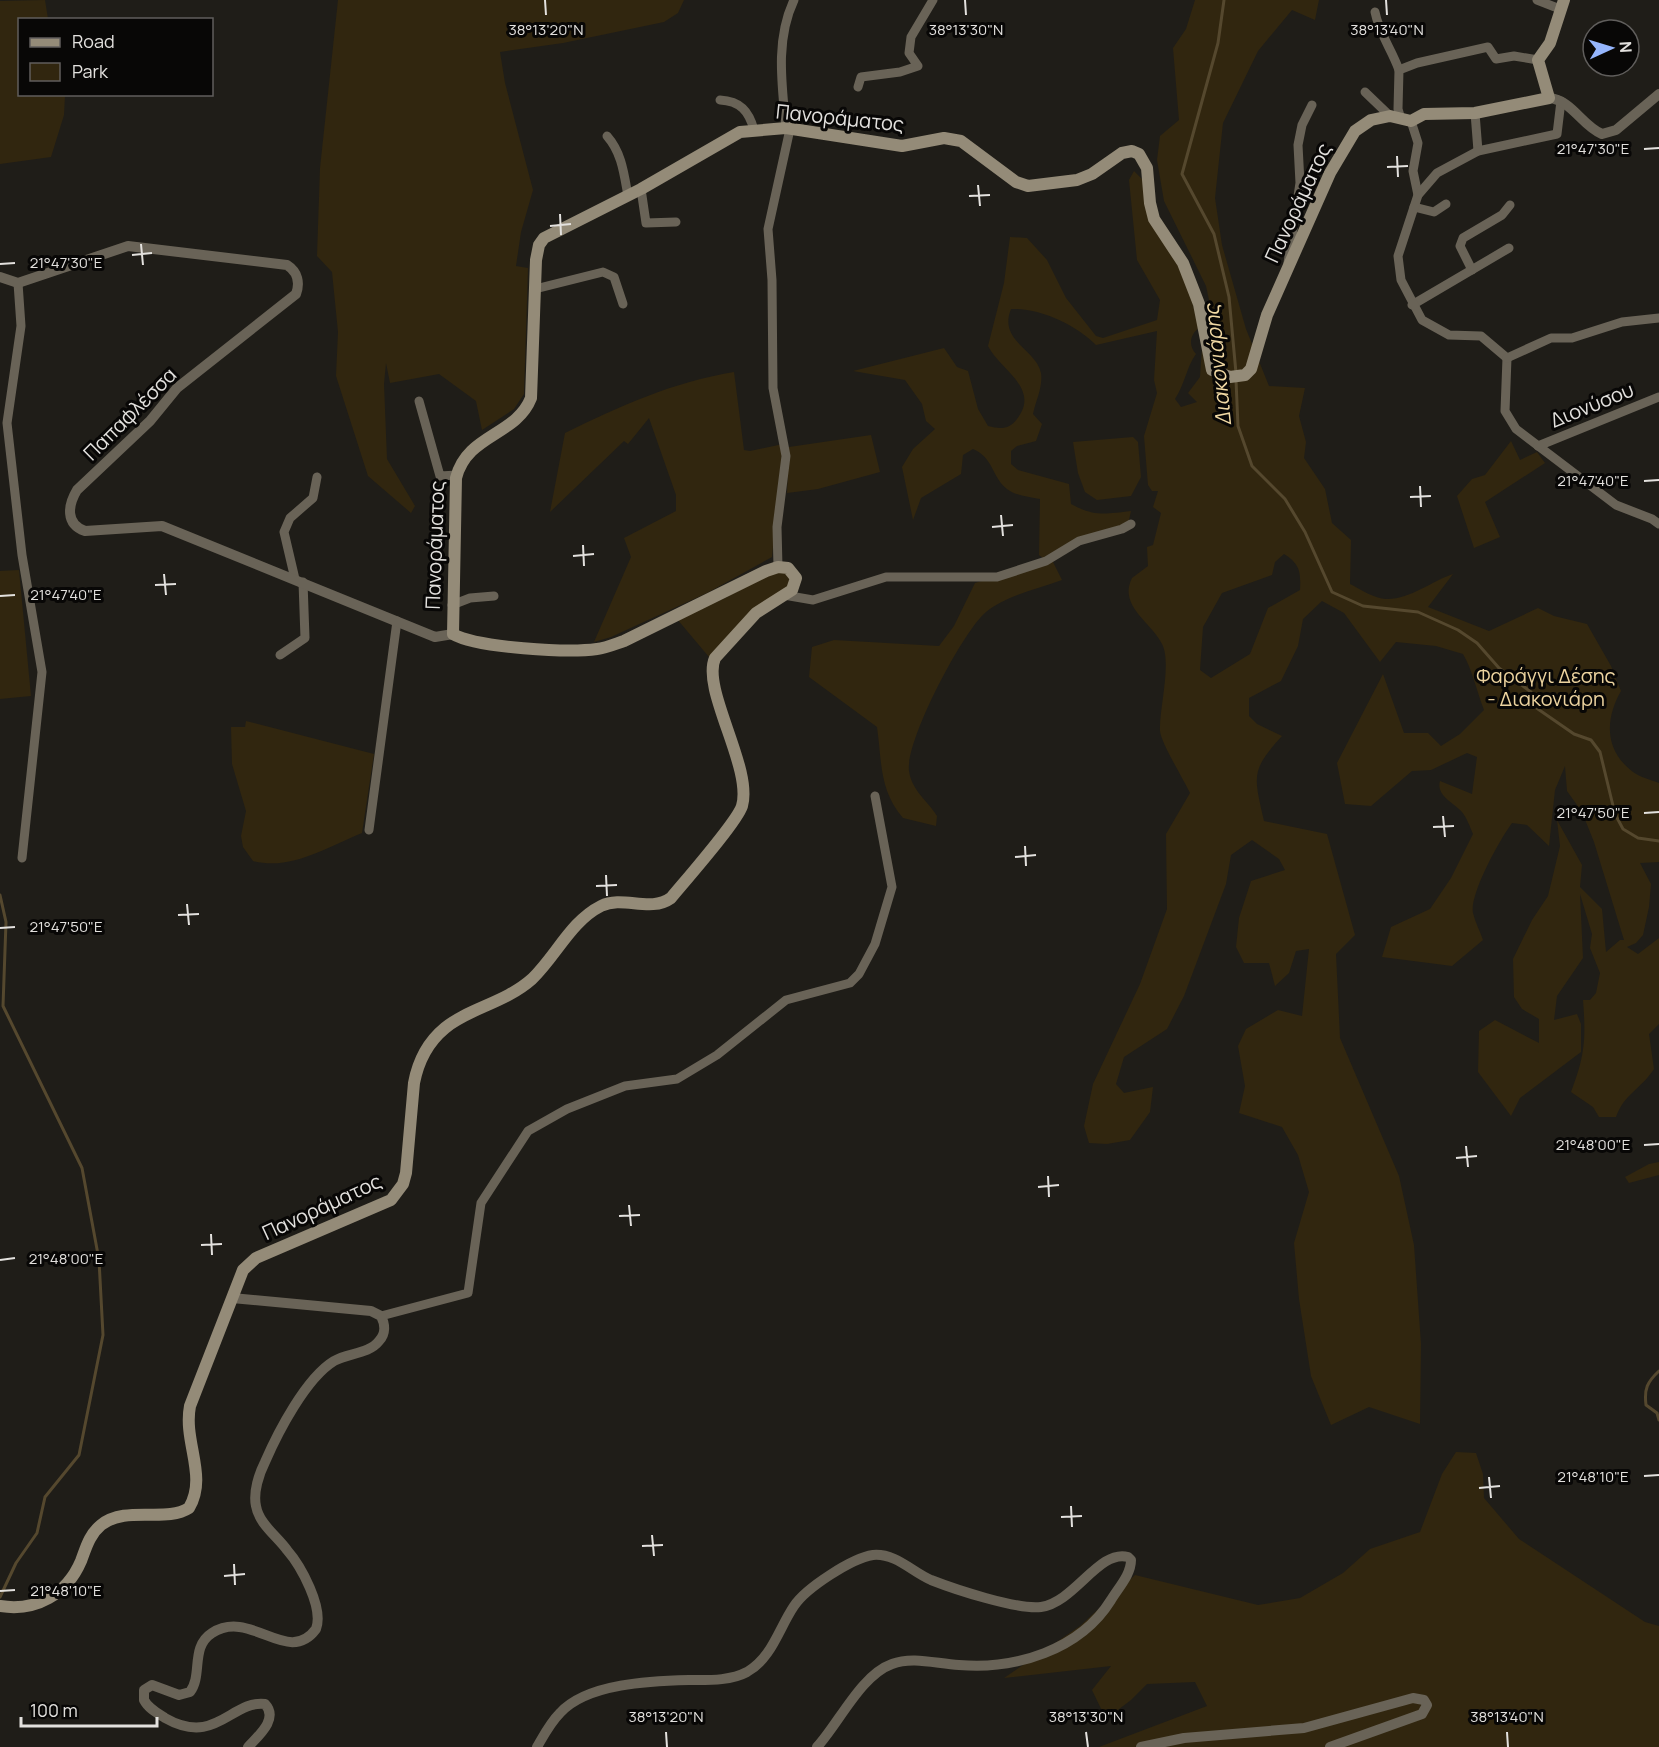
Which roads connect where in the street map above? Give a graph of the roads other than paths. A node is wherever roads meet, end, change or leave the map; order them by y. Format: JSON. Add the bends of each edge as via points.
{"nodes":[{"id":1,"x":794,"y":0,"type":"edge"},
{"id":2,"x":933,"y":0,"type":"edge"},
{"id":3,"x":1537,"y":0,"type":"edge"},
{"id":4,"x":1562,"y":5,"type":"edge"},
{"id":5,"x":1375,"y":12,"type":"dead end"},
{"id":6,"x":1538,"y":60,"type":"junction"},
{"id":7,"x":1399,"y":70,"type":"junction"},
{"id":8,"x":858,"y":87,"type":"dead end"},
{"id":9,"x":1365,"y":92,"type":"dead end"},
{"id":10,"x":1659,"y":94,"type":"edge"},
{"id":11,"x":1555,"y":99,"type":"junction"},
{"id":12,"x":720,"y":100,"type":"dead end"},
{"id":13,"x":1312,"y":105,"type":"dead end"},
{"id":14,"x":1475,"y":113,"type":"junction"},
{"id":15,"x":1401,"y":118,"type":"junction"},
{"id":16,"x":788,"y":128,"type":"junction"},
{"id":17,"x":754,"y":130,"type":"junction"},
{"id":18,"x":607,"y":136,"type":"dead end"},
{"id":19,"x":1478,"y":151,"type":"junction"},
{"id":20,"x":641,"y":189,"type":"junction"},
{"id":21,"x":1418,"y":195,"type":"junction"},
{"id":22,"x":628,"y":196,"type":"junction"},
{"id":23,"x":1446,"y":204,"type":"dead end"},
{"id":24,"x":1510,"y":205,"type":"dead end"},
{"id":25,"x":1414,"y":207,"type":"junction"},
{"id":26,"x":676,"y":222,"type":"dead end"},
{"id":27,"x":1509,"y":248,"type":"dead end"},
{"id":28,"x":1472,"y":270,"type":"junction"},
{"id":29,"x":1288,"y":271,"type":"junction"},
{"id":30,"x":0,"y":277,"type":"edge"},
{"id":31,"x":18,"y":283,"type":"junction"},
{"id":32,"x":535,"y":289,"type":"junction"},
{"id":33,"x":623,"y":304,"type":"dead end"},
{"id":34,"x":1412,"y":305,"type":"junction"},
{"id":35,"x":1659,"y":318,"type":"edge"},
{"id":36,"x":1507,"y":358,"type":"junction"},
{"id":37,"x":1659,"y":397,"type":"edge"},
{"id":38,"x":419,"y":400,"type":"dead end"},
{"id":39,"x":1538,"y":446,"type":"junction"},
{"id":40,"x":456,"y":475,"type":"junction"},
{"id":41,"x":317,"y":477,"type":"dead end"},
{"id":42,"x":1131,"y":524,"type":"dead end"},
{"id":43,"x":1659,"y":524,"type":"edge"},
{"id":44,"x":778,"y":567,"type":"junction"},
{"id":45,"x":299,"y":581,"type":"junction"},
{"id":46,"x":784,"y":595,"type":"junction"},
{"id":47,"x":494,"y":596,"type":"dead end"},
{"id":48,"x":452,"y":605,"type":"junction"},
{"id":49,"x":397,"y":621,"type":"junction"},
{"id":50,"x":453,"y":634,"type":"junction"},
{"id":51,"x":280,"y":655,"type":"dead end"},
{"id":52,"x":875,"y":796,"type":"dead end"},
{"id":53,"x":369,"y":831,"type":"dead end"},
{"id":54,"x":22,"y":858,"type":"dead end"},
{"id":55,"x":232,"y":1298,"type":"junction"},
{"id":56,"x":381,"y":1316,"type":"junction"},
{"id":57,"x":5,"y":1607,"type":"edge"},
{"id":58,"x":248,"y":1747,"type":"edge"},
{"id":59,"x":537,"y":1747,"type":"edge"},
{"id":60,"x":816,"y":1747,"type":"edge"},
{"id":61,"x":1141,"y":1747,"type":"edge"},
{"id":62,"x":1330,"y":1747,"type":"edge"}],
"edges":[{"from":1,"to":16,"type":"street","via":[[781,58]]},
{"from":2,"to":8,"type":"street","via":[[911,37],[909,53],[918,66],[861,77]]},
{"from":3,"to":4,"type":"street"},
{"from":4,"to":6,"type":"main road","via":[[1552,40]]},
{"from":5,"to":7,"type":"street","via":[[1379,30],[1389,43]]},
{"from":6,"to":7,"type":"street","via":[[1514,56],[1496,59],[1488,46]]},
{"from":6,"to":11,"type":"main road"},
{"from":7,"to":15,"type":"street"},
{"from":9,"to":15,"type":"street"},
{"from":10,"to":11,"type":"street","via":[[1616,130],[1602,134]]},
{"from":11,"to":14,"type":"main road","name":"Πανοράματος"},
{"from":11,"to":19,"type":"street","via":[[1557,134]]},
{"from":12,"to":17,"type":"street","via":[[744,109]]},
{"from":13,"to":29,"type":"street","via":[[1298,145],[1300,183]]},
{"from":14,"to":15,"type":"main road","name":"Πανοράματος"},
{"from":14,"to":19,"type":"street"},
{"from":15,"to":21,"type":"street","via":[[1418,143],[1413,171]]},
{"from":15,"to":29,"type":"main road","name":"Πανοράματος","via":[[1371,120],[1355,131],[1330,173]]},
{"from":16,"to":17,"type":"main road","name":"Πανοράματος"},
{"from":16,"to":29,"type":"main road","name":"Πανοράματος","via":[[902,146],[952,138],[1016,182],[1028,186],[1077,180],[1122,153],[1137,153],[1147,168],[1152,214],[1183,263],[1199,304],[1212,370],[1235,377],[1251,369],[1267,315]]},
{"from":16,"to":44,"type":"street","via":[[768,230],[773,388],[786,456],[777,527]]},
{"from":17,"to":20,"type":"main road","name":"Πανοράματος","via":[[727,137]]},
{"from":18,"to":22,"type":"street","via":[[620,157]]},
{"from":19,"to":21,"type":"street","via":[[1437,173]]},
{"from":20,"to":22,"type":"main road","name":"Πανοράματος"},
{"from":20,"to":26,"type":"street","via":[[646,223]]},
{"from":21,"to":25,"type":"street"},
{"from":22,"to":32,"type":"main road","name":"Πανοράματος","via":[[544,238],[538,250]]},
{"from":23,"to":25,"type":"street","via":[[1434,212]]},
{"from":24,"to":28,"type":"street","via":[[1502,215],[1462,237],[1460,246]]},
{"from":25,"to":34,"type":"street","via":[[1398,256],[1401,280]]},
{"from":27,"to":28,"type":"street"},
{"from":28,"to":34,"type":"street"},
{"from":30,"to":31,"type":"street"},
{"from":31,"to":45,"type":"street","name":"Παπαφλέσσα","via":[[128,246],[287,265],[292,269],[298,281],[296,294],[177,388],[150,421],[77,490],[69,509],[73,524],[85,531],[162,526]]},
{"from":31,"to":54,"type":"street","via":[[21,326],[7,423],[21,555],[42,672]]},
{"from":32,"to":33,"type":"street","via":[[603,272],[614,277]]},
{"from":32,"to":40,"type":"main road","name":"Πανοράματος","via":[[533,389],[529,404],[516,419],[471,450],[462,459]]},
{"from":34,"to":36,"type":"street","via":[[1422,320],[1449,335],[1481,336]]},
{"from":35,"to":36,"type":"street","via":[[1622,322],[1572,338],[1551,339]]},
{"from":36,"to":39,"type":"street","via":[[1505,411],[1516,429]]},
{"from":37,"to":39,"type":"street","name":"Διονύσου"},
{"from":38,"to":40,"type":"street","via":[[440,476]]},
{"from":39,"to":43,"type":"street","via":[[1616,505]]},
{"from":40,"to":48,"type":"main road","name":"Πανοράματος"},
{"from":41,"to":45,"type":"street","via":[[313,498],[290,518],[284,532]]},
{"from":42,"to":46,"type":"street","via":[[1079,541],[1046,561],[997,577],[886,577],[813,600]]},
{"from":44,"to":46,"type":"main road","via":[[788,568],[796,578],[792,590]]},
{"from":44,"to":50,"type":"main road","name":"Πανοράματος","via":[[624,641],[601,648],[540,649]]},
{"from":45,"to":49,"type":"street","name":"Παπαφλέσσα"},
{"from":45,"to":51,"type":"street","via":[[305,638]]},
{"from":46,"to":55,"type":"main road","name":"Πανοράματος","via":[[756,613],[712,666],[743,801],[741,809],[690,875],[666,901],[645,905],[608,903],[587,914],[532,979],[501,1001],[444,1029],[416,1071],[406,1173],[397,1193],[383,1204],[256,1258],[243,1270]]},
{"from":47,"to":48,"type":"street","via":[[470,598]]},
{"from":48,"to":50,"type":"main road","name":"Πανοράματος"},
{"from":49,"to":50,"type":"street","name":"Παπαφλέσσα","via":[[435,637]]},
{"from":49,"to":53,"type":"street"},
{"from":52,"to":56,"type":"street","via":[[892,887],[875,944],[860,974],[850,983],[786,1000],[717,1055],[677,1079],[625,1086],[567,1109],[528,1131],[481,1203],[468,1293]]},
{"from":55,"to":56,"type":"street","via":[[359,1309]]},
{"from":55,"to":57,"type":"main road","via":[[190,1406],[188,1430],[198,1486],[189,1508],[121,1516],[103,1524],[88,1541],[75,1572],[60,1591],[37,1604]]},
{"from":56,"to":58,"type":"street","via":[[385,1328],[378,1343],[327,1366],[299,1402],[270,1450],[255,1494],[263,1522],[302,1572],[317,1607],[316,1629],[295,1643],[248,1626],[224,1628],[211,1633],[199,1648],[190,1692],[179,1695],[153,1685],[144,1690],[144,1700],[153,1710],[173,1724],[191,1729],[208,1728],[265,1704],[270,1718]]},
{"from":59,"to":60,"type":"street","via":[[561,1711],[596,1693],[636,1683],[721,1680],[745,1673],[769,1651],[805,1593],[859,1559],[886,1556],[929,1579],[1020,1606],[1038,1607],[1066,1597],[1115,1556],[1131,1560],[1128,1574],[1105,1610],[1077,1635],[1022,1661],[1001,1666],[893,1663],[868,1679]]},
{"from":61,"to":62,"type":"street","via":[[1184,1738],[1304,1728],[1413,1698],[1424,1700],[1427,1705],[1422,1714]]}]}
